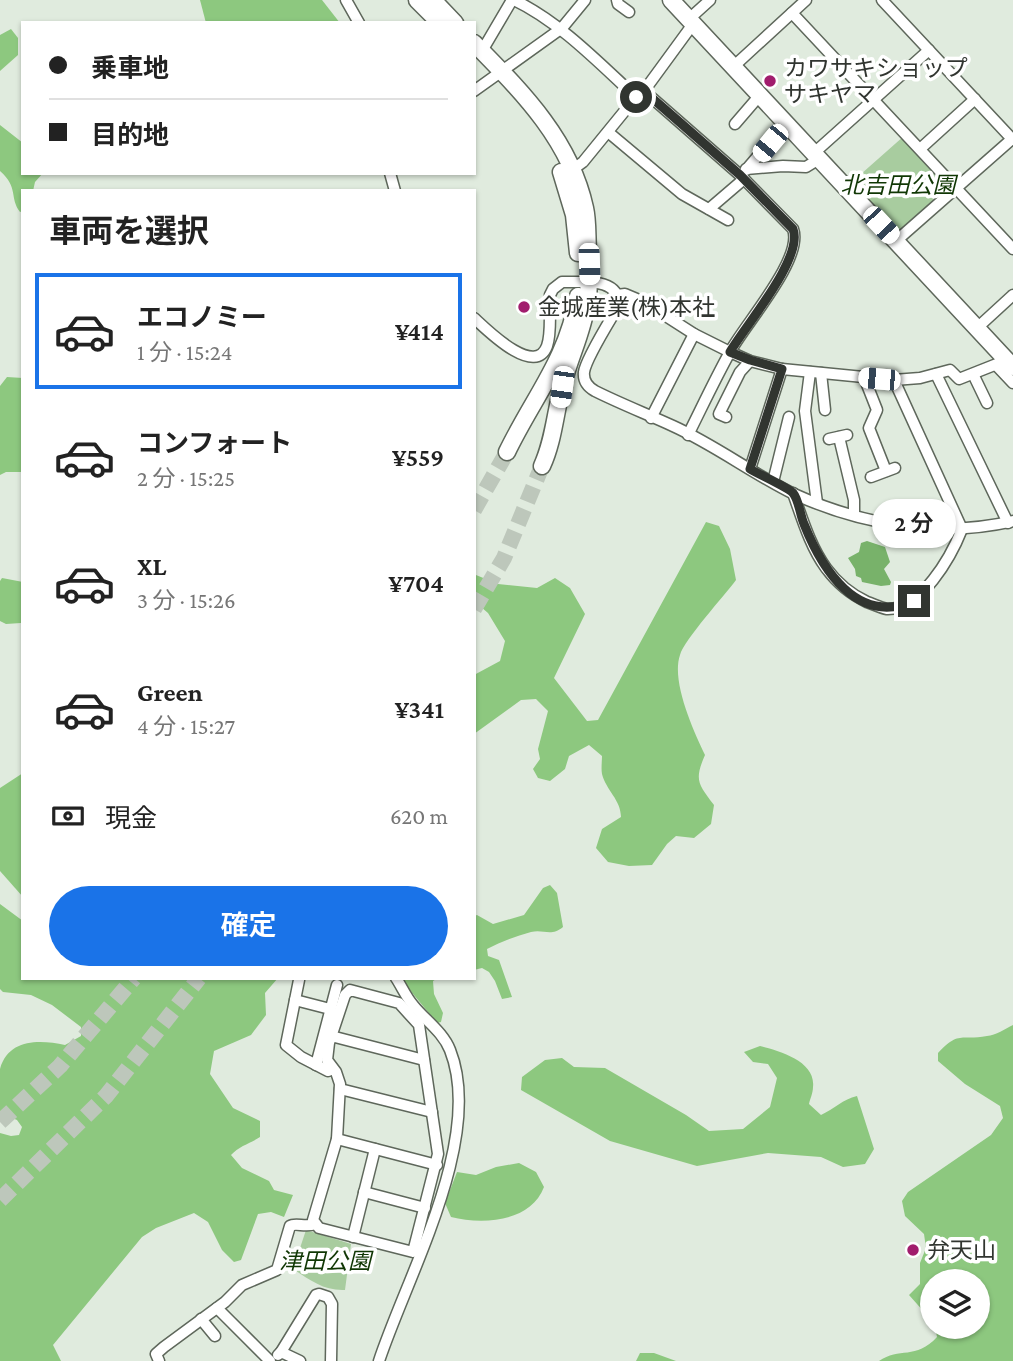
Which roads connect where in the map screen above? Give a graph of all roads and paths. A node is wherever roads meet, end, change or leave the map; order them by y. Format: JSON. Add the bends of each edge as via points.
{"nodes":[{"id":1,"x":346,"y":0,"type":"edge"},
{"id":2,"x":417,"y":0,"type":"edge"},
{"id":3,"x":433,"y":0,"type":"edge"},
{"id":4,"x":513,"y":0,"type":"edge"},
{"id":5,"x":585,"y":0,"type":"edge"},
{"id":6,"x":617,"y":0,"type":"edge"},
{"id":7,"x":670,"y":0,"type":"edge"},
{"id":8,"x":709,"y":0,"type":"edge"},
{"id":9,"x":806,"y":0,"type":"edge"},
{"id":10,"x":882,"y":0,"type":"edge"},
{"id":11,"x":629,"y":12,"type":"dead end"},
{"id":12,"x":792,"y":13,"type":"junction"},
{"id":13,"x":358,"y":21,"type":"edge"},
{"id":14,"x":438,"y":21,"type":"edge"},
{"id":15,"x":453,"y":21,"type":"edge"},
{"id":16,"x":691,"y":22,"type":"junction"},
{"id":17,"x":559,"y":30,"type":"junction"},
{"id":18,"x":477,"y":50,"type":"edge"},
{"id":19,"x":929,"y":50,"type":"junction"},
{"id":20,"x":733,"y":66,"type":"junction"},
{"id":21,"x":497,"y":74,"type":"junction"},
{"id":22,"x":476,"y":90,"type":"edge"},
{"id":23,"x":640,"y":94,"type":"junction"},
{"id":24,"x":760,"y":95,"type":"junction"},
{"id":25,"x":975,"y":99,"type":"junction"},
{"id":26,"x":874,"y":100,"type":"junction"},
{"id":27,"x":786,"y":123,"type":"junction"},
{"id":28,"x":735,"y":124,"type":"dead end"},
{"id":29,"x":608,"y":132,"type":"junction"},
{"id":30,"x":1013,"y":139,"type":"edge"},
{"id":31,"x":920,"y":149,"type":"junction"},
{"id":32,"x":817,"y":156,"type":"junction"},
{"id":33,"x":572,"y":170,"type":"junction"},
{"id":34,"x":744,"y":174,"type":"junction"},
{"id":35,"x":956,"y":188,"type":"junction"},
{"id":36,"x":709,"y":209,"type":"junction"},
{"id":37,"x":728,"y":220,"type":"dead end"},
{"id":38,"x":896,"y":242,"type":"junction"},
{"id":39,"x":1013,"y":249,"type":"edge"},
{"id":40,"x":584,"y":283,"type":"junction"},
{"id":41,"x":617,"y":295,"type":"junction"},
{"id":42,"x":1013,"y":295,"type":"edge"},
{"id":43,"x":476,"y":320,"type":"edge"},
{"id":44,"x":976,"y":328,"type":"junction"},
{"id":45,"x":694,"y":334,"type":"junction"},
{"id":46,"x":730,"y":352,"type":"junction"},
{"id":47,"x":750,"y":360,"type":"junction"},
{"id":48,"x":1005,"y":364,"type":"edge"},
{"id":49,"x":782,"y":369,"type":"junction"},
{"id":50,"x":815,"y":372,"type":"junction"},
{"id":51,"x":936,"y":374,"type":"junction"},
{"id":52,"x":973,"y":374,"type":"junction"},
{"id":53,"x":864,"y":377,"type":"junction"},
{"id":54,"x":894,"y":380,"type":"junction"},
{"id":55,"x":1013,"y":383,"type":"edge"},
{"id":56,"x":987,"y":403,"type":"dead end"},
{"id":57,"x":825,"y":410,"type":"dead end"},
{"id":58,"x":726,"y":417,"type":"dead end"},
{"id":59,"x":789,"y":417,"type":"dead end"},
{"id":60,"x":651,"y":418,"type":"junction"},
{"id":61,"x":688,"y":435,"type":"junction"},
{"id":62,"x":838,"y":437,"type":"dead end"},
{"id":63,"x":507,"y":452,"type":"tunnel mouth"},
{"id":64,"x":542,"y":467,"type":"tunnel mouth"},
{"id":65,"x":750,"y":469,"type":"junction"},
{"id":66,"x":871,"y":477,"type":"dead end"},
{"id":67,"x":773,"y":482,"type":"junction"},
{"id":68,"x":793,"y":493,"type":"junction"},
{"id":69,"x":817,"y":503,"type":"junction"},
{"id":70,"x":853,"y":515,"type":"junction"},
{"id":71,"x":1011,"y":522,"type":"edge"},
{"id":72,"x":962,"y":529,"type":"junction"},
{"id":73,"x":299,"y":980,"type":"dead end"},
{"id":74,"x":397,"y":980,"type":"edge"},
{"id":75,"x":337,"y":985,"type":"dead end"},
{"id":76,"x":295,"y":1000,"type":"junction"},
{"id":77,"x":330,"y":1009,"type":"junction"},
{"id":78,"x":331,"y":1036,"type":"junction"},
{"id":79,"x":424,"y":1060,"type":"junction"},
{"id":80,"x":316,"y":1065,"type":"junction"},
{"id":81,"x":333,"y":1069,"type":"junction"},
{"id":82,"x":340,"y":1089,"type":"junction"},
{"id":83,"x":432,"y":1112,"type":"junction"},
{"id":84,"x":337,"y":1139,"type":"junction"},
{"id":85,"x":375,"y":1149,"type":"junction"},
{"id":86,"x":437,"y":1165,"type":"junction"},
{"id":87,"x":364,"y":1192,"type":"junction"},
{"id":88,"x":425,"y":1208,"type":"junction"},
{"id":89,"x":315,"y":1224,"type":"junction"},
{"id":90,"x":353,"y":1237,"type":"junction"},
{"id":91,"x":416,"y":1256,"type":"junction"},
{"id":92,"x":217,"y":1308,"type":"junction"},
{"id":93,"x":201,"y":1319,"type":"junction"},
{"id":94,"x":215,"y":1336,"type":"dead end"},
{"id":95,"x":281,"y":1352,"type":"junction"},
{"id":96,"x":159,"y":1361,"type":"edge"},
{"id":97,"x":272,"y":1361,"type":"edge"},
{"id":98,"x":300,"y":1361,"type":"edge"},
{"id":99,"x":331,"y":1361,"type":"edge"},
{"id":100,"x":379,"y":1361,"type":"edge"}],
"edges":[{"from":1,"to":13,"type":"street"},
{"from":2,"to":14,"type":"main road"},
{"from":3,"to":15,"type":"main road"},
{"from":4,"to":17,"type":"street"},
{"from":4,"to":18,"type":"street"},
{"from":5,"to":17,"type":"street"},
{"from":6,"to":11,"type":"street"},
{"from":7,"to":16,"type":"main road"},
{"from":8,"to":16,"type":"street"},
{"from":9,"to":12,"type":"street"},
{"from":10,"to":19,"type":"street"},
{"from":12,"to":20,"type":"street"},
{"from":12,"to":26,"type":"street"},
{"from":16,"to":20,"type":"main road"},
{"from":16,"to":23,"type":"street"},
{"from":17,"to":21,"type":"street"},
{"from":17,"to":23,"type":"street"},
{"from":18,"to":21,"type":"main road"},
{"from":19,"to":25,"type":"street"},
{"from":19,"to":26,"type":"street"},
{"from":20,"to":24,"type":"main road"},
{"from":21,"to":22,"type":"street"},
{"from":21,"to":33,"type":"main road","via":[[541,114]]},
{"from":21,"to":40,"type":"main road","via":[[535,124],[560,168],[574,215]]},
{"from":23,"to":29,"type":"street"},
{"from":23,"to":34,"type":"street"},
{"from":24,"to":27,"type":"main road"},
{"from":24,"to":28,"type":"street"},
{"from":25,"to":30,"type":"street"},
{"from":25,"to":31,"type":"street"},
{"from":26,"to":31,"type":"street"},
{"from":26,"to":32,"type":"street"},
{"from":27,"to":32,"type":"main road"},
{"from":27,"to":34,"type":"street"},
{"from":29,"to":33,"type":"street"},
{"from":29,"to":36,"type":"street","via":[[682,194]]},
{"from":30,"to":35,"type":"street"},
{"from":31,"to":35,"type":"street"},
{"from":32,"to":34,"type":"street","via":[[806,167],[783,166]]},
{"from":32,"to":38,"type":"main road"},
{"from":33,"to":40,"type":"main road","via":[[585,208]]},
{"from":34,"to":36,"type":"street"},
{"from":34,"to":46,"type":"street","via":[[793,229],[795,242],[775,286]]},
{"from":35,"to":38,"type":"street"},
{"from":35,"to":39,"type":"street"},
{"from":36,"to":37,"type":"street"},
{"from":38,"to":44,"type":"main road"},
{"from":40,"to":41,"type":"street","via":[[608,285]]},
{"from":40,"to":43,"type":"street","via":[[562,282],[553,289],[548,344],[536,357],[513,350]]},
{"from":40,"to":63,"type":"main road","via":[[565,347]]},
{"from":40,"to":64,"type":"main road","via":[[579,340]]},
{"from":41,"to":45,"type":"street","via":[[644,303]]},
{"from":41,"to":60,"type":"street","via":[[619,305],[586,367],[585,380],[595,391]]},
{"from":42,"to":44,"type":"street"},
{"from":44,"to":48,"type":"main road"},
{"from":45,"to":46,"type":"street"},
{"from":45,"to":60,"type":"street"},
{"from":46,"to":47,"type":"street"},
{"from":46,"to":61,"type":"street"},
{"from":47,"to":49,"type":"street"},
{"from":47,"to":58,"type":"street","via":[[719,414]]},
{"from":48,"to":52,"type":"street"},
{"from":48,"to":55,"type":"street"},
{"from":49,"to":50,"type":"street"},
{"from":49,"to":65,"type":"street"},
{"from":50,"to":53,"type":"street"},
{"from":50,"to":57,"type":"street"},
{"from":50,"to":69,"type":"street","via":[[805,411]]},
{"from":51,"to":52,"type":"street","via":[[950,370],[959,379]]},
{"from":51,"to":54,"type":"street"},
{"from":51,"to":71,"type":"street"},
{"from":52,"to":56,"type":"street"},
{"from":53,"to":54,"type":"street"},
{"from":53,"to":66,"type":"street","via":[[877,410],[869,428],[891,469]]},
{"from":54,"to":72,"type":"street"},
{"from":59,"to":67,"type":"street"},
{"from":60,"to":61,"type":"street"},
{"from":61,"to":65,"type":"street"},
{"from":62,"to":70,"type":"street","via":[[854,500]]},
{"from":65,"to":67,"type":"street"},
{"from":67,"to":68,"type":"street"},
{"from":68,"to":69,"type":"street"},
{"from":68,"to":72,"type":"street","via":[[825,567],[853,596],[886,609],[914,601]]},
{"from":69,"to":70,"type":"street"},
{"from":70,"to":72,"type":"street","via":[[919,528]]},
{"from":71,"to":72,"type":"street"},
{"from":73,"to":76,"type":"street"},
{"from":74,"to":91,"type":"street","via":[[445,1039],[457,1084],[453,1155]]},
{"from":75,"to":77,"type":"street"},
{"from":76,"to":77,"type":"street"},
{"from":76,"to":80,"type":"street","via":[[286,1045]]},
{"from":77,"to":80,"type":"street"},
{"from":78,"to":79,"type":"street"},
{"from":78,"to":79,"type":"street","via":[[347,991],[387,1000],[403,1006],[419,1026]]},
{"from":78,"to":81,"type":"street","via":[[327,1060]]},
{"from":79,"to":83,"type":"street"},
{"from":80,"to":81,"type":"street"},
{"from":81,"to":82,"type":"street"},
{"from":82,"to":83,"type":"street"},
{"from":82,"to":84,"type":"street"},
{"from":83,"to":86,"type":"street"},
{"from":84,"to":85,"type":"street"},
{"from":84,"to":89,"type":"street"},
{"from":85,"to":86,"type":"street"},
{"from":85,"to":87,"type":"street"},
{"from":86,"to":88,"type":"street"},
{"from":87,"to":88,"type":"street"},
{"from":87,"to":90,"type":"street"},
{"from":88,"to":91,"type":"street"},
{"from":89,"to":90,"type":"street"},
{"from":89,"to":92,"type":"street","via":[[290,1226],[277,1270],[242,1285]]},
{"from":90,"to":91,"type":"street"},
{"from":91,"to":100,"type":"street"},
{"from":92,"to":93,"type":"street"},
{"from":92,"to":97,"type":"street"},
{"from":93,"to":94,"type":"street"},
{"from":93,"to":96,"type":"street","via":[[156,1354]]},
{"from":95,"to":97,"type":"street"},
{"from":95,"to":98,"type":"street"},
{"from":95,"to":99,"type":"street","via":[[319,1294],[332,1304]]}]}
